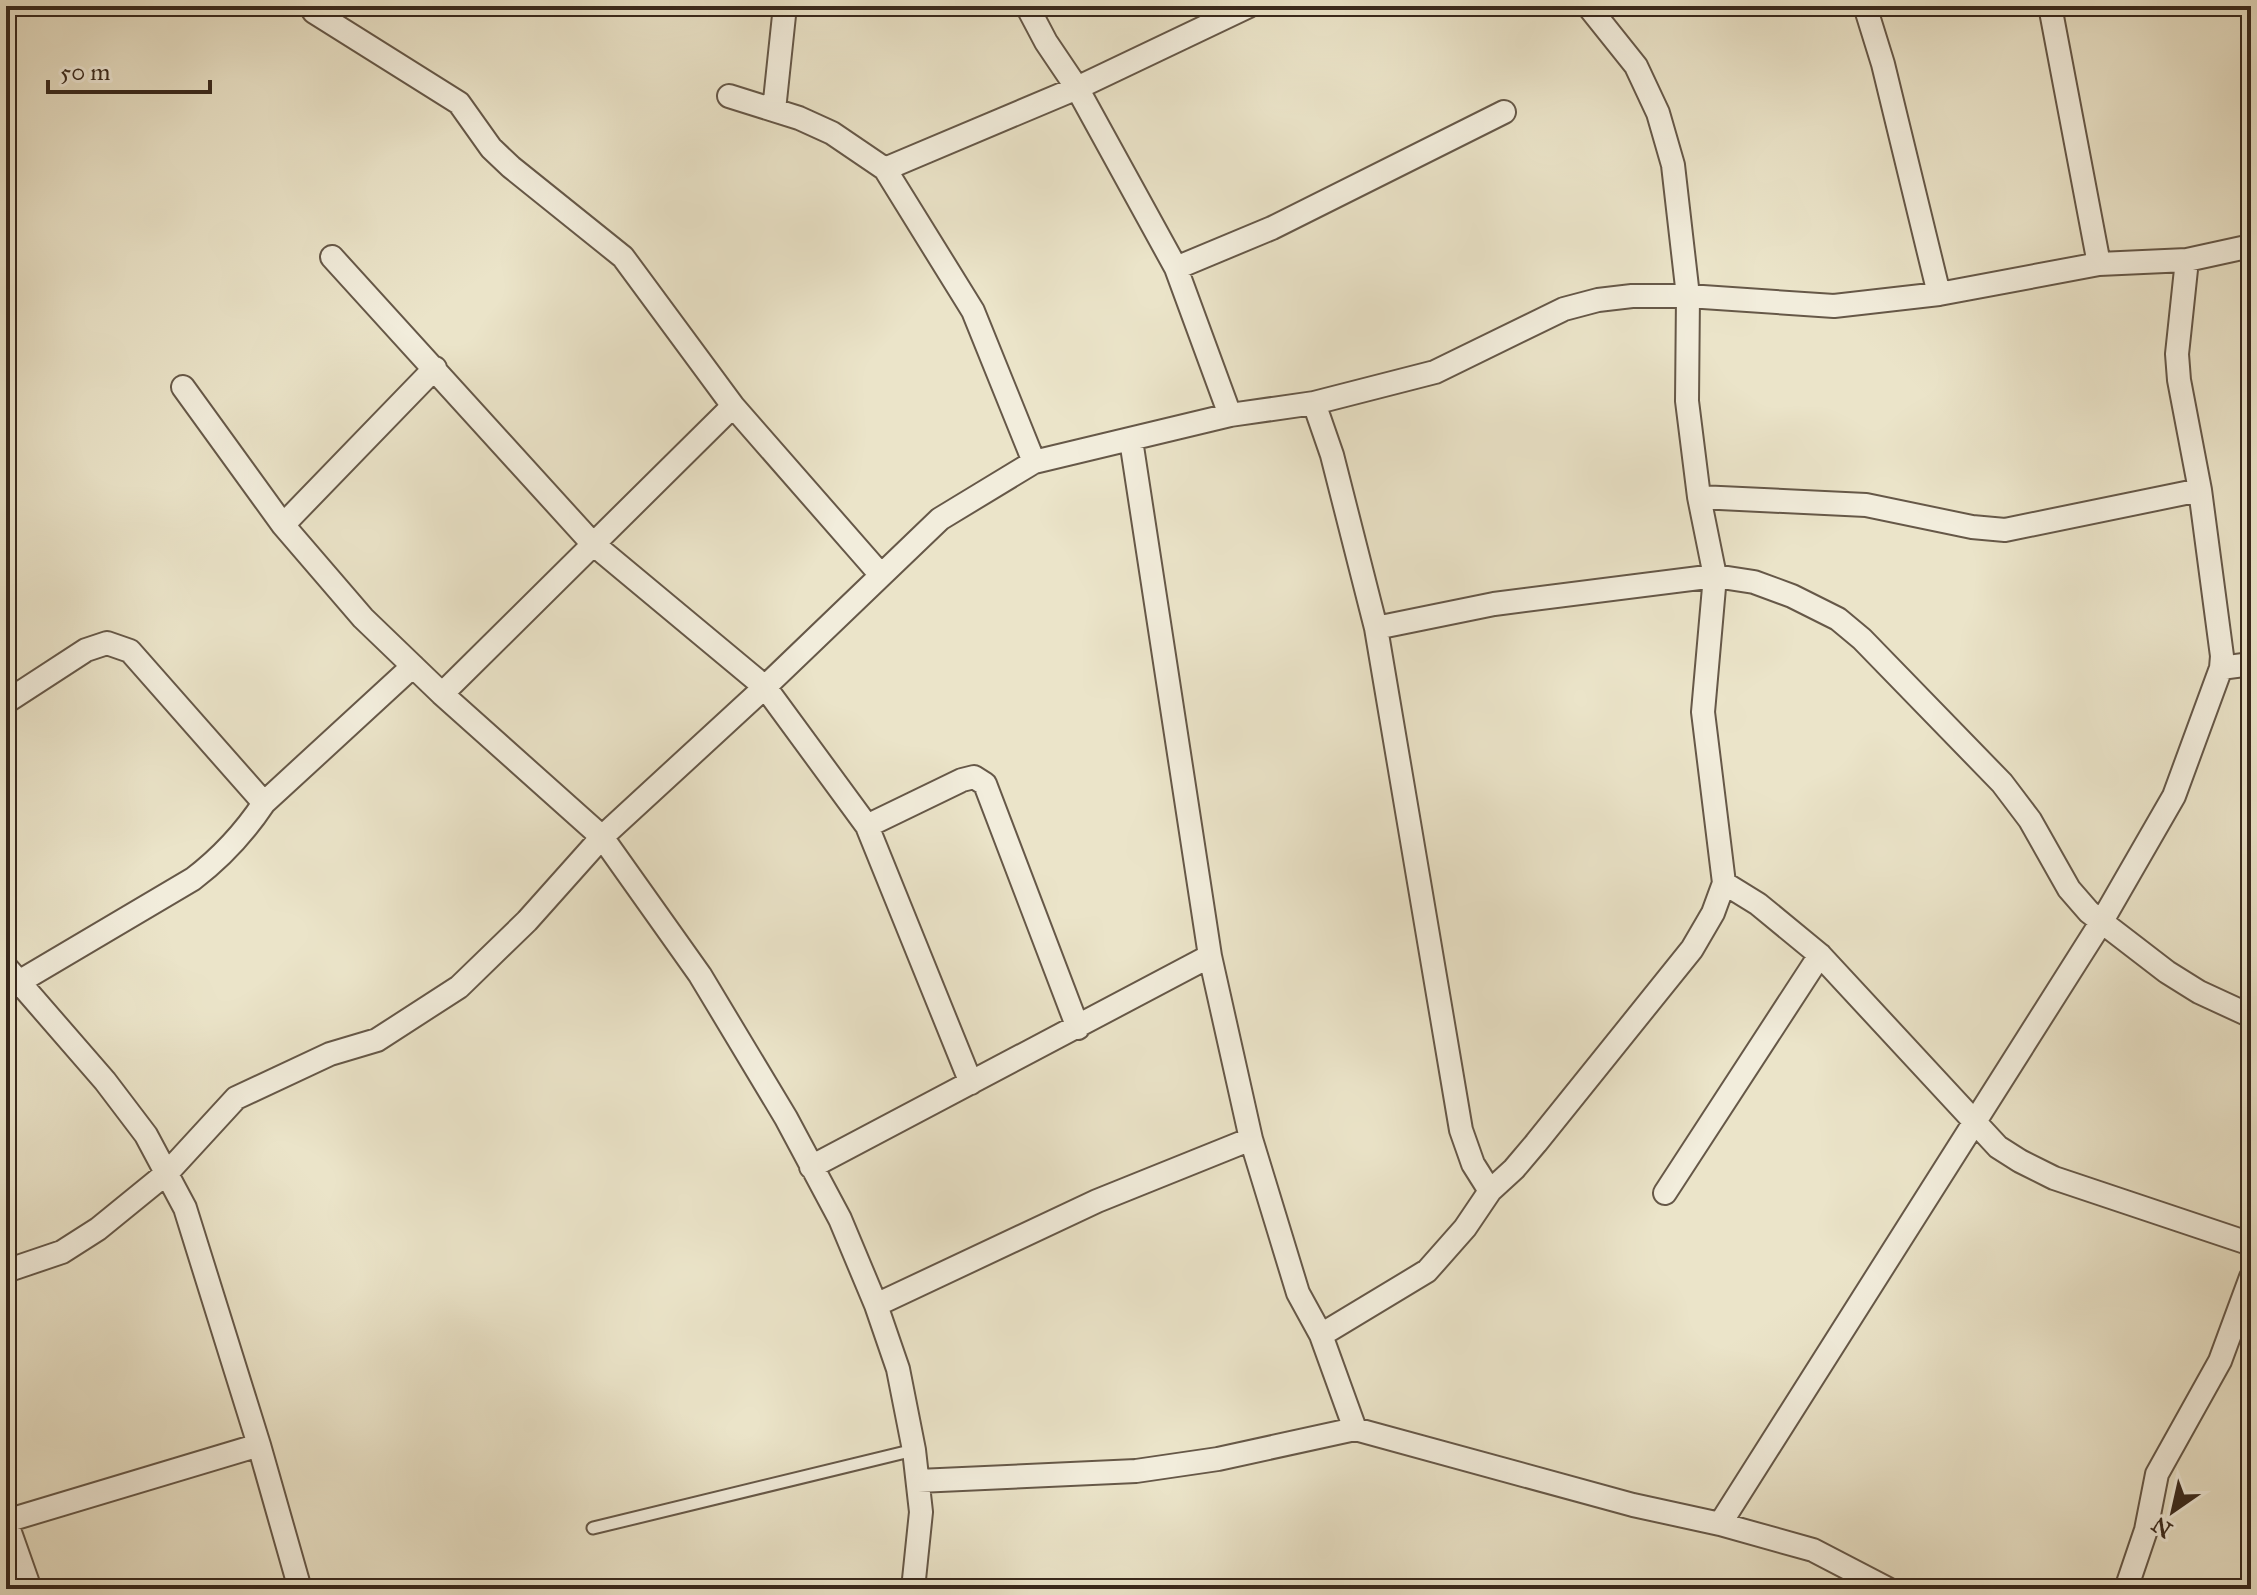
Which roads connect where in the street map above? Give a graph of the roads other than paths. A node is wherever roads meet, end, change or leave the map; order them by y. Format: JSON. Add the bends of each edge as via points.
{"nodes":[{"id":1,"x":310,"y":6,"type":"edge"},
{"id":2,"x":785,"y":6,"type":"edge"},
{"id":3,"x":1027,"y":6,"type":"edge"},
{"id":4,"x":1249,"y":6,"type":"edge"},
{"id":5,"x":1588,"y":6,"type":"edge"},
{"id":6,"x":1865,"y":6,"type":"edge"},
{"id":7,"x":2050,"y":6,"type":"edge"},
{"id":8,"x":1077,"y":88,"type":"junction"},
{"id":9,"x":729,"y":96,"type":"dead end"},
{"id":10,"x":774,"y":110,"type":"junction"},
{"id":11,"x":1504,"y":112,"type":"dead end"},
{"id":12,"x":885,"y":169,"type":"junction"},
{"id":13,"x":2251,"y":246,"type":"edge"},
{"id":14,"x":332,"y":257,"type":"dead end"},
{"id":15,"x":2187,"y":260,"type":"junction"},
{"id":16,"x":2099,"y":264,"type":"junction"},
{"id":17,"x":1176,"y":268,"type":"junction"},
{"id":18,"x":1939,"y":294,"type":"junction"},
{"id":19,"x":1688,"y":296,"type":"junction"},
{"id":20,"x":435,"y":368,"type":"junction"},
{"id":21,"x":183,"y":387,"type":"dead end"},
{"id":22,"x":1314,"y":403,"type":"junction"},
{"id":23,"x":733,"y":406,"type":"junction"},
{"id":24,"x":1230,"y":415,"type":"junction"},
{"id":25,"x":1131,"y":440,"type":"junction"},
{"id":26,"x":1034,"y":462,"type":"junction"},
{"id":27,"x":2200,"y":490,"type":"junction"},
{"id":28,"x":1699,"y":497,"type":"junction"},
{"id":29,"x":283,"y":525,"type":"junction"},
{"id":30,"x":592,"y":543,"type":"junction"},
{"id":31,"x":880,"y":574,"type":"junction"},
{"id":32,"x":1715,"y":576,"type":"junction"},
{"id":33,"x":1376,"y":628,"type":"junction"},
{"id":34,"x":2251,"y":664,"type":"edge"},
{"id":35,"x":413,"y":666,"type":"junction"},
{"id":36,"x":2221,"y":668,"type":"junction"},
{"id":37,"x":765,"y":687,"type":"junction"},
{"id":38,"x":442,"y":694,"type":"junction"},
{"id":39,"x":6,"y":702,"type":"edge"},
{"id":40,"x":264,"y":803,"type":"junction"},
{"id":41,"x":867,"y":826,"type":"junction"},
{"id":42,"x":602,"y":837,"type":"junction"},
{"id":43,"x":1724,"y":883,"type":"junction"},
{"id":44,"x":2102,"y":921,"type":"junction"},
{"id":45,"x":1820,"y":955,"type":"junction"},
{"id":46,"x":1210,"y":956,"type":"junction"},
{"id":47,"x":10,"y":979,"type":"edge"},
{"id":48,"x":2251,"y":1016,"type":"edge"},
{"id":49,"x":1078,"y":1028,"type":"junction"},
{"id":50,"x":971,"y":1083,"type":"junction"},
{"id":51,"x":1973,"y":1122,"type":"junction"},
{"id":52,"x":1251,"y":1139,"type":"junction"},
{"id":53,"x":811,"y":1167,"type":"junction"},
{"id":54,"x":168,"y":1172,"type":"junction"},
{"id":55,"x":1490,"y":1191,"type":"junction"},
{"id":56,"x":1665,"y":1193,"type":"dead end"},
{"id":57,"x":2251,"y":1244,"type":"edge"},
{"id":58,"x":6,"y":1271,"type":"edge"},
{"id":59,"x":2251,"y":1277,"type":"edge"},
{"id":60,"x":876,"y":1305,"type":"junction"},
{"id":61,"x":1321,"y":1335,"type":"junction"},
{"id":62,"x":1355,"y":1429,"type":"junction"},
{"id":63,"x":259,"y":1445,"type":"junction"},
{"id":64,"x":914,"y":1450,"type":"junction"},
{"id":65,"x":918,"y":1481,"type":"junction"},
{"id":66,"x":1720,"y":1524,"type":"junction"},
{"id":67,"x":593,"y":1528,"type":"dead end"},
{"id":68,"x":30,"y":1589,"type":"edge"},
{"id":69,"x":300,"y":1589,"type":"edge"},
{"id":70,"x":913,"y":1589,"type":"edge"},
{"id":71,"x":1888,"y":1589,"type":"edge"},
{"id":72,"x":2126,"y":1589,"type":"edge"}],
"edges":[{"from":1,"to":23,"type":"street","via":[[459,103],[511,167],[623,257]]},
{"from":2,"to":10,"type":"street"},
{"from":3,"to":8,"type":"street"},
{"from":4,"to":8,"type":"street"},
{"from":5,"to":19,"type":"street","via":[[1636,66],[1658,113],[1673,165]]},
{"from":6,"to":18,"type":"street"},
{"from":7,"to":16,"type":"street"},
{"from":8,"to":12,"type":"street"},
{"from":8,"to":17,"type":"street"},
{"from":9,"to":10,"type":"street"},
{"from":10,"to":12,"type":"street","via":[[832,133]]},
{"from":11,"to":17,"type":"street","via":[[1272,228]]},
{"from":12,"to":26,"type":"street","via":[[973,311]]},
{"from":13,"to":15,"type":"street"},
{"from":14,"to":20,"type":"street"},
{"from":15,"to":16,"type":"street"},
{"from":15,"to":27,"type":"street","via":[[2177,354]]},
{"from":16,"to":18,"type":"street"},
{"from":17,"to":24,"type":"street"},
{"from":18,"to":19,"type":"street","via":[[1834,306]]},
{"from":19,"to":22,"type":"street","via":[[1609,298],[1564,309],[1435,372]]},
{"from":19,"to":28,"type":"street","via":[[1687,401]]},
{"from":20,"to":29,"type":"street"},
{"from":20,"to":30,"type":"street"},
{"from":21,"to":29,"type":"street"},
{"from":22,"to":24,"type":"street"},
{"from":22,"to":33,"type":"street"},
{"from":23,"to":30,"type":"street"},
{"from":23,"to":31,"type":"street"},
{"from":24,"to":25,"type":"street"},
{"from":25,"to":26,"type":"street"},
{"from":25,"to":46,"type":"street"},
{"from":26,"to":31,"type":"street","via":[[940,519]]},
{"from":27,"to":28,"type":"street","via":[[2005,530],[1866,505]]},
{"from":27,"to":36,"type":"street"},
{"from":28,"to":32,"type":"street"},
{"from":29,"to":35,"type":"street","via":[[363,618]]},
{"from":30,"to":37,"type":"street"},
{"from":30,"to":38,"type":"street"},
{"from":31,"to":37,"type":"street"},
{"from":32,"to":33,"type":"street","via":[[1494,604]]},
{"from":32,"to":43,"type":"street","via":[[1703,712]]},
{"from":32,"to":44,"type":"street","via":[[1792,596],[1838,619],[1862,639],[2002,783],[2069,889]]},
{"from":33,"to":55,"type":"street","via":[[1461,1130]]},
{"from":34,"to":36,"type":"street"},
{"from":35,"to":38,"type":"street"},
{"from":35,"to":40,"type":"street"},
{"from":36,"to":44,"type":"street","via":[[2174,796]]},
{"from":37,"to":41,"type":"street"},
{"from":37,"to":42,"type":"street"},
{"from":38,"to":42,"type":"street"},
{"from":39,"to":40,"type":"street","via":[[86,650],[107,643],[130,651]]},
{"from":40,"to":47,"type":"street","via":[[219,860],[193,879]]},
{"from":41,"to":49,"type":"street","via":[[962,780],[974,777],[985,784]]},
{"from":41,"to":50,"type":"street"},
{"from":42,"to":53,"type":"street","via":[[700,975]]},
{"from":42,"to":54,"type":"street","via":[[459,987],[377,1040],[330,1054],[236,1098]]},
{"from":43,"to":45,"type":"street"},
{"from":43,"to":55,"type":"street","via":[[1692,949],[1536,1143]]},
{"from":44,"to":48,"type":"street","via":[[2178,979]]},
{"from":44,"to":51,"type":"street"},
{"from":45,"to":51,"type":"street"},
{"from":45,"to":56,"type":"street"},
{"from":46,"to":49,"type":"street"},
{"from":46,"to":52,"type":"street"},
{"from":47,"to":54,"type":"street","via":[[105,1081]]},
{"from":49,"to":50,"type":"street"},
{"from":50,"to":53,"type":"street"},
{"from":51,"to":57,"type":"street","via":[[1998,1147],[2054,1178]]},
{"from":51,"to":66,"type":"street"},
{"from":52,"to":60,"type":"street","via":[[1097,1201]]},
{"from":52,"to":61,"type":"street","via":[[1298,1293]]},
{"from":53,"to":60,"type":"street","via":[[840,1219]]},
{"from":54,"to":58,"type":"street","via":[[62,1252]]},
{"from":54,"to":63,"type":"street","via":[[185,1208]]},
{"from":55,"to":61,"type":"street","via":[[1427,1271]]},
{"from":59,"to":72,"type":"street","via":[[2220,1361],[2157,1474]]},
{"from":60,"to":64,"type":"street","via":[[898,1369]]},
{"from":61,"to":62,"type":"street"},
{"from":62,"to":65,"type":"street","via":[[1136,1471]]},
{"from":62,"to":66,"type":"street"},
{"from":63,"to":68,"type":"street","via":[[6,1521]]},
{"from":63,"to":69,"type":"street"},
{"from":64,"to":65,"type":"street"},
{"from":64,"to":67,"type":"lane"},
{"from":65,"to":70,"type":"street","via":[[921,1512]]},
{"from":66,"to":71,"type":"street","via":[[1813,1550]]}]}
